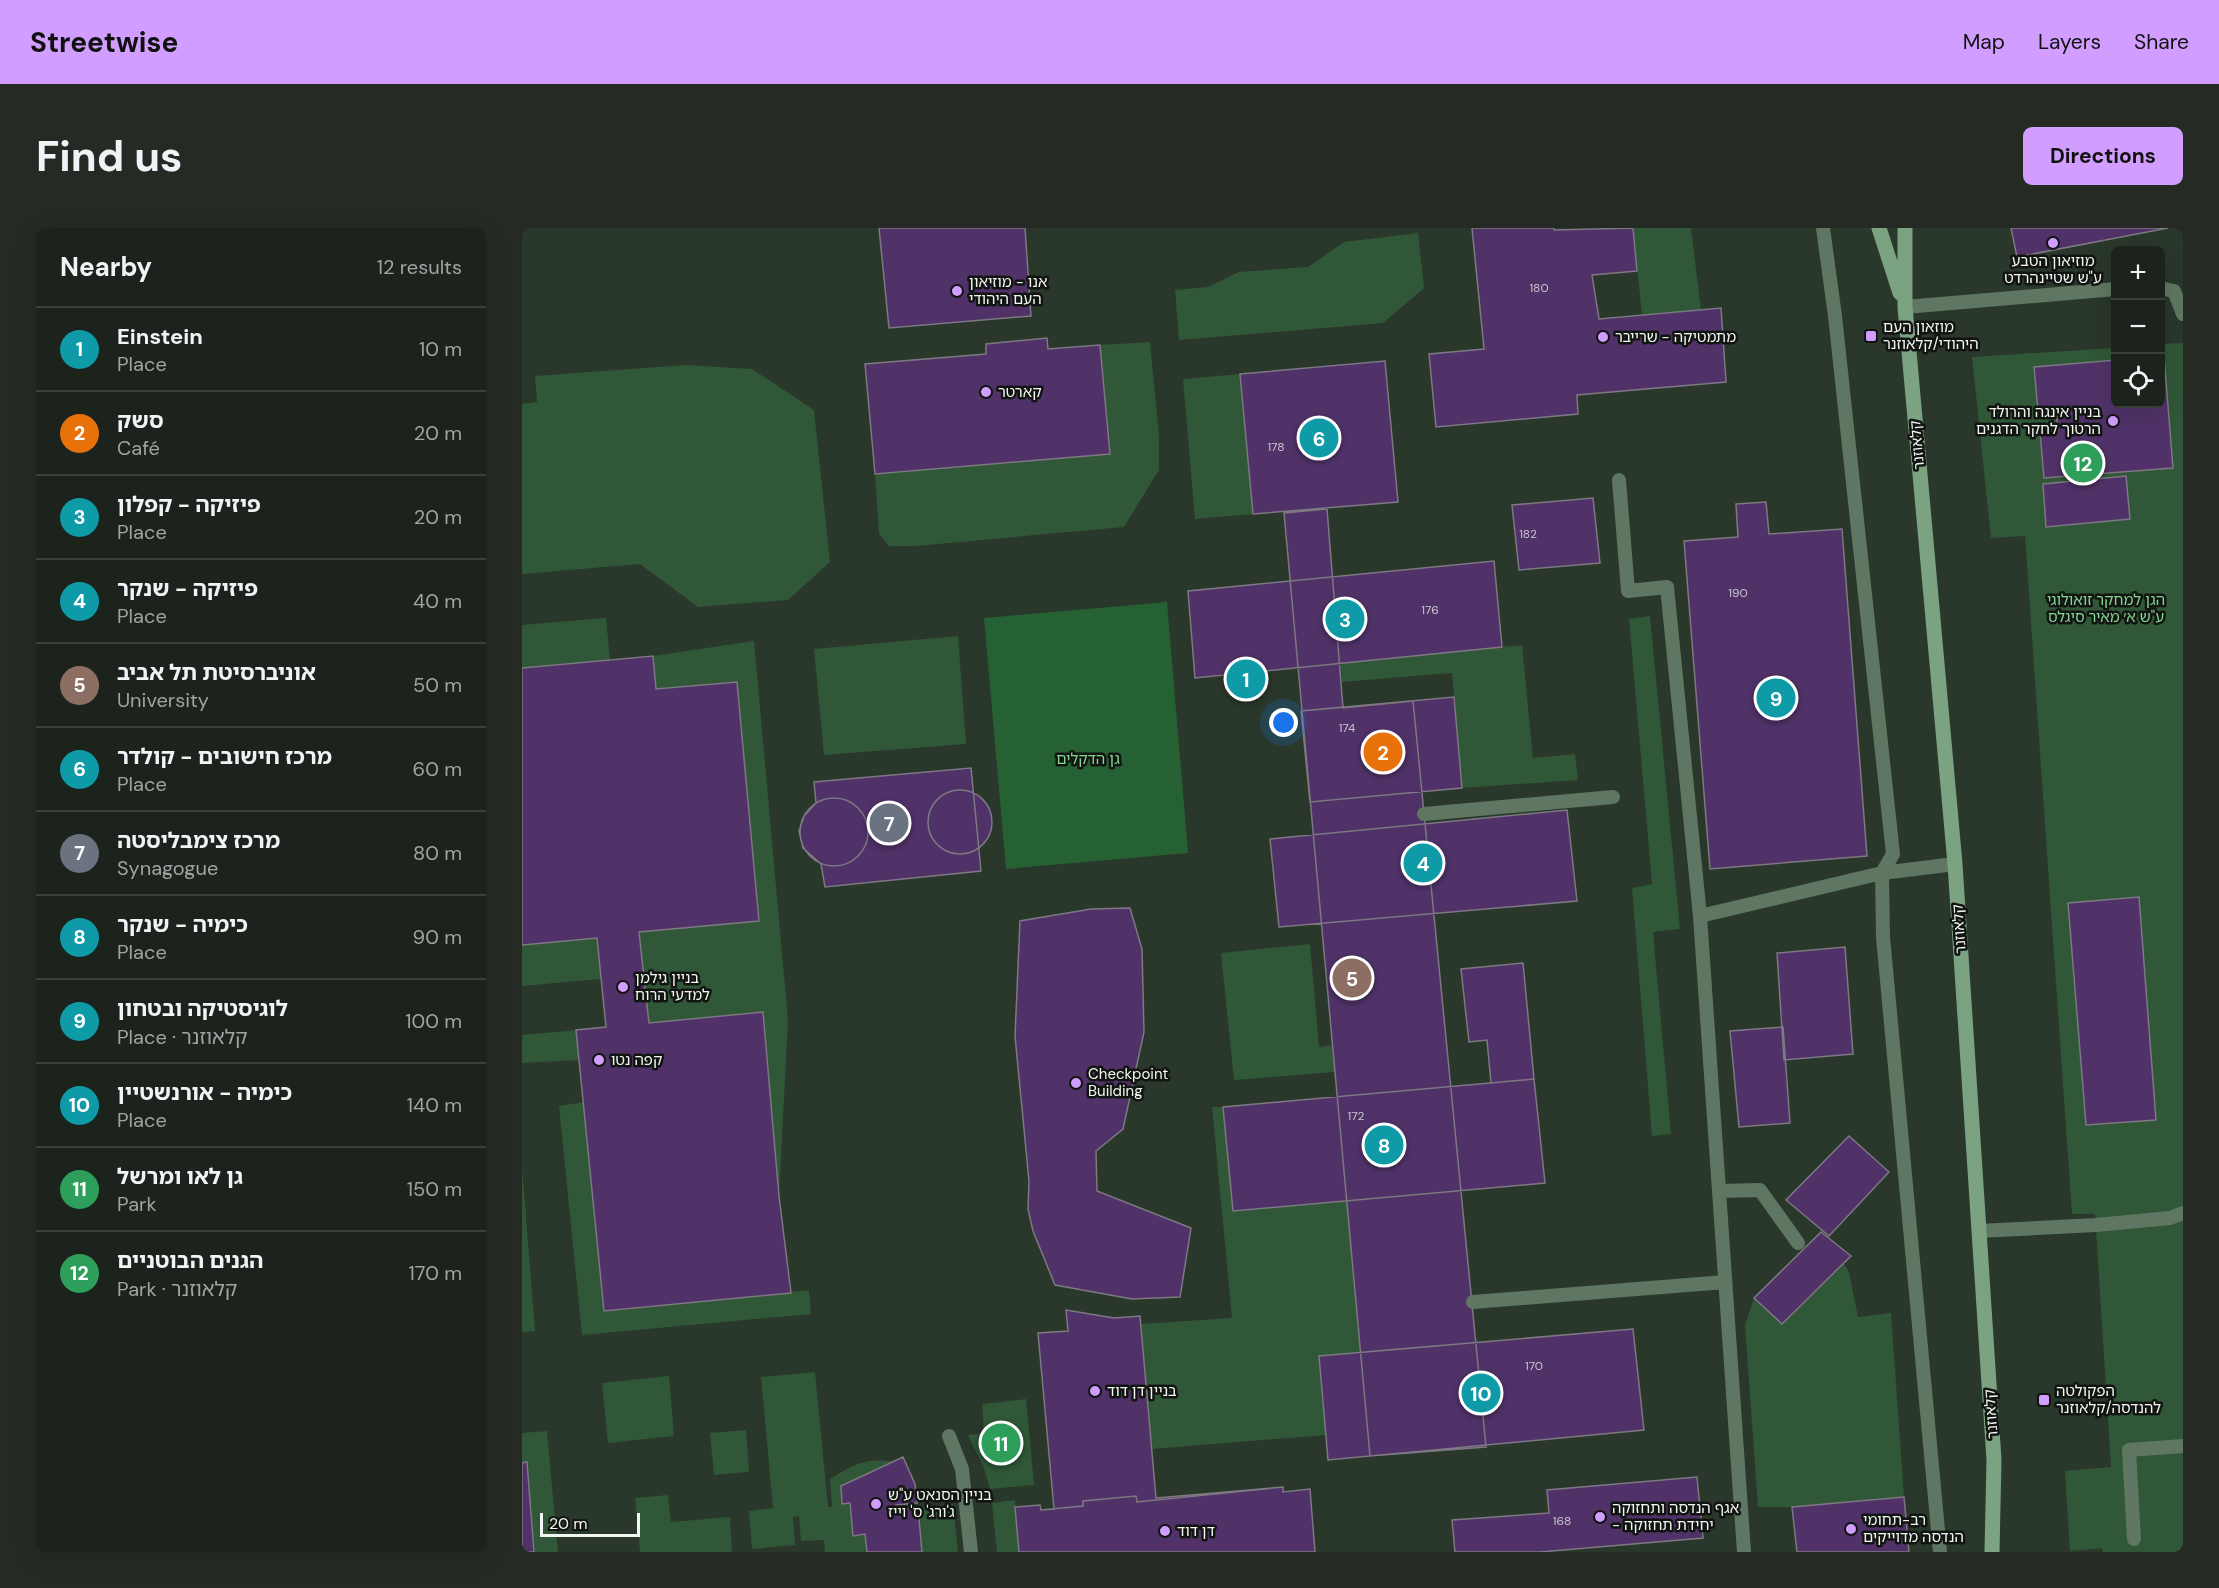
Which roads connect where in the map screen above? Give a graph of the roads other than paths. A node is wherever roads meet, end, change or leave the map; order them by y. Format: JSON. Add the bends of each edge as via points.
{"nodes":[{"id":1,"x":1823,"y":228,"type":"edge"},
{"id":2,"x":1879,"y":228,"type":"edge"},
{"id":3,"x":1905,"y":228,"type":"edge"},
{"id":4,"x":2111,"y":289,"type":"edge"},
{"id":5,"x":2165,"y":289,"type":"edge"},
{"id":6,"x":1905,"y":307,"type":"junction"},
{"id":7,"x":2183,"y":314,"type":"edge"},
{"id":8,"x":1619,"y":480,"type":"dead end"},
{"id":9,"x":1613,"y":796,"type":"dead end"},
{"id":10,"x":1424,"y":814,"type":"dead end"},
{"id":11,"x":1955,"y":864,"type":"junction"},
{"id":12,"x":1882,"y":873,"type":"junction"},
{"id":13,"x":1700,"y":916,"type":"junction"},
{"id":14,"x":1719,"y":1191,"type":"junction"},
{"id":15,"x":2183,"y":1213,"type":"edge"},
{"id":16,"x":1979,"y":1231,"type":"junction"},
{"id":17,"x":1798,"y":1243,"type":"dead end"},
{"id":18,"x":1725,"y":1282,"type":"junction"},
{"id":19,"x":1473,"y":1302,"type":"dead end"},
{"id":20,"x":949,"y":1436,"type":"dead end"},
{"id":21,"x":2183,"y":1446,"type":"edge"},
{"id":22,"x":2134,"y":1539,"type":"dead end"},
{"id":23,"x":971,"y":1552,"type":"edge"},
{"id":24,"x":1744,"y":1552,"type":"edge"},
{"id":25,"x":1940,"y":1552,"type":"edge"},
{"id":26,"x":1992,"y":1552,"type":"edge"}],
"edges":[{"from":1,"to":12,"type":"lane","via":[[1893,854]]},
{"from":2,"to":6,"type":"street","name":"קלאוזנר"},
{"from":3,"to":6,"type":"street","name":"קלאוזנר"},
{"from":4,"to":6,"type":"lane"},
{"from":5,"to":7,"type":"lane","via":[[2175,291]]},
{"from":6,"to":11,"type":"street","name":"קלאוזנר"},
{"from":8,"to":13,"type":"lane","via":[[1628,591],[1667,587]]},
{"from":9,"to":10,"type":"lane"},
{"from":11,"to":12,"type":"lane"},
{"from":11,"to":16,"type":"street","name":"קלאוזנר"},
{"from":12,"to":13,"type":"lane"},
{"from":12,"to":25,"type":"lane","via":[[1883,937]]},
{"from":13,"to":14,"type":"lane"},
{"from":14,"to":17,"type":"lane","via":[[1760,1190]]},
{"from":14,"to":18,"type":"lane"},
{"from":15,"to":16,"type":"lane","via":[[2117,1223]]},
{"from":16,"to":26,"type":"street","name":"קלאוזנר","via":[[1994,1460]]},
{"from":18,"to":19,"type":"lane"},
{"from":18,"to":24,"type":"lane"},
{"from":20,"to":23,"type":"lane","via":[[962,1468]]},
{"from":21,"to":22,"type":"lane","via":[[2129,1450]]}]}
